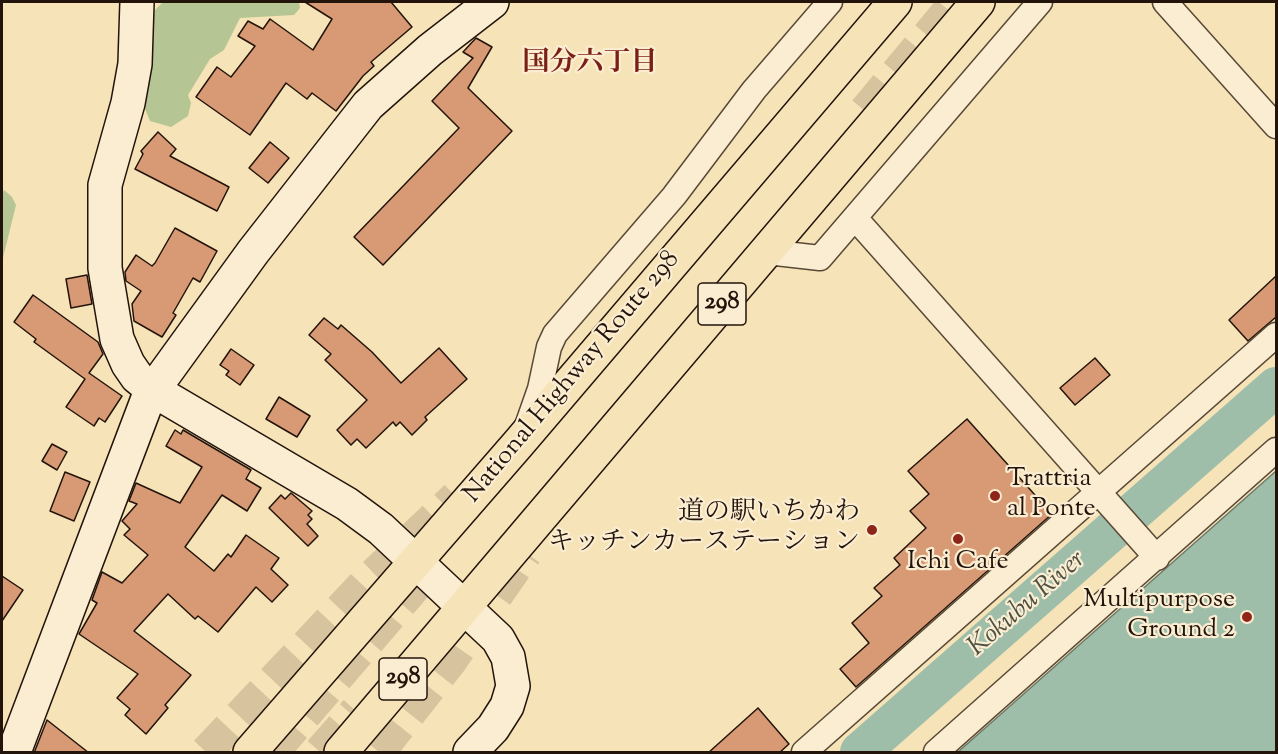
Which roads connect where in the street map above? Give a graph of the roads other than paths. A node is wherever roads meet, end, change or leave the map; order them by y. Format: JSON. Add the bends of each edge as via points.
{"nodes":[{"id":1,"x":136,"y":2,"type":"edge"},
{"id":2,"x":492,"y":2,"type":"edge"},
{"id":3,"x":830,"y":2,"type":"edge"},
{"id":4,"x":895,"y":2,"type":"edge"},
{"id":5,"x":978,"y":2,"type":"edge"},
{"id":6,"x":1040,"y":2,"type":"edge"},
{"id":7,"x":1165,"y":2,"type":"edge"},
{"id":8,"x":1276,"y":126,"type":"edge"},
{"id":9,"x":855,"y":218,"type":"junction"},
{"id":10,"x":767,"y":252,"type":"junction"},
{"id":11,"x":1276,"y":335,"type":"edge"},
{"id":12,"x":153,"y":390,"type":"junction"},
{"id":13,"x":518,"y":444,"type":"junction"},
{"id":14,"x":1276,"y":450,"type":"edge"},
{"id":15,"x":1101,"y":493,"type":"junction"},
{"id":16,"x":1150,"y":550,"type":"junction"},
{"id":17,"x":416,"y":561,"type":"junction"},
{"id":18,"x":466,"y":606,"type":"junction"},
{"id":19,"x":820,"y":747,"type":"edge"},
{"id":20,"x":14,"y":753,"type":"edge"},
{"id":21,"x":250,"y":753,"type":"edge"},
{"id":22,"x":341,"y":753,"type":"edge"},
{"id":23,"x":470,"y":753,"type":"edge"},
{"id":24,"x":936,"y":753,"type":"edge"}],
"edges":[{"from":1,"to":12,"type":"street","via":[[135,64],[105,185],[105,268],[117,339],[132,370]]},
{"from":2,"to":12,"type":"street","via":[[368,105],[253,252]]},
{"from":3,"to":13,"type":"street","via":[[555,334],[533,412]]},
{"from":4,"to":13,"type":"highway","name":"National Highway Route 298","number":"298"},
{"from":5,"to":10,"type":"highway","number":"298"},
{"from":6,"to":9,"type":"street"},
{"from":7,"to":8,"type":"street"},
{"from":9,"to":10,"type":"street","via":[[820,258]]},
{"from":9,"to":15,"type":"street"},
{"from":10,"to":18,"type":"highway","number":"298"},
{"from":11,"to":15,"type":"street"},
{"from":12,"to":17,"type":"street","via":[[346,504]]},
{"from":12,"to":20,"type":"street"},
{"from":13,"to":17,"type":"highway","name":"National Highway Route 298","number":"298"},
{"from":14,"to":16,"type":"street"},
{"from":15,"to":16,"type":"street"},
{"from":15,"to":19,"type":"street"},
{"from":16,"to":24,"type":"street"},
{"from":17,"to":18,"type":"street"},
{"from":17,"to":21,"type":"highway","name":"National Highway Route 298","number":"298"},
{"from":18,"to":22,"type":"highway","number":"298"},
{"from":18,"to":23,"type":"street","via":[[498,639],[508,657],[513,686],[507,706],[493,728]]}]}
